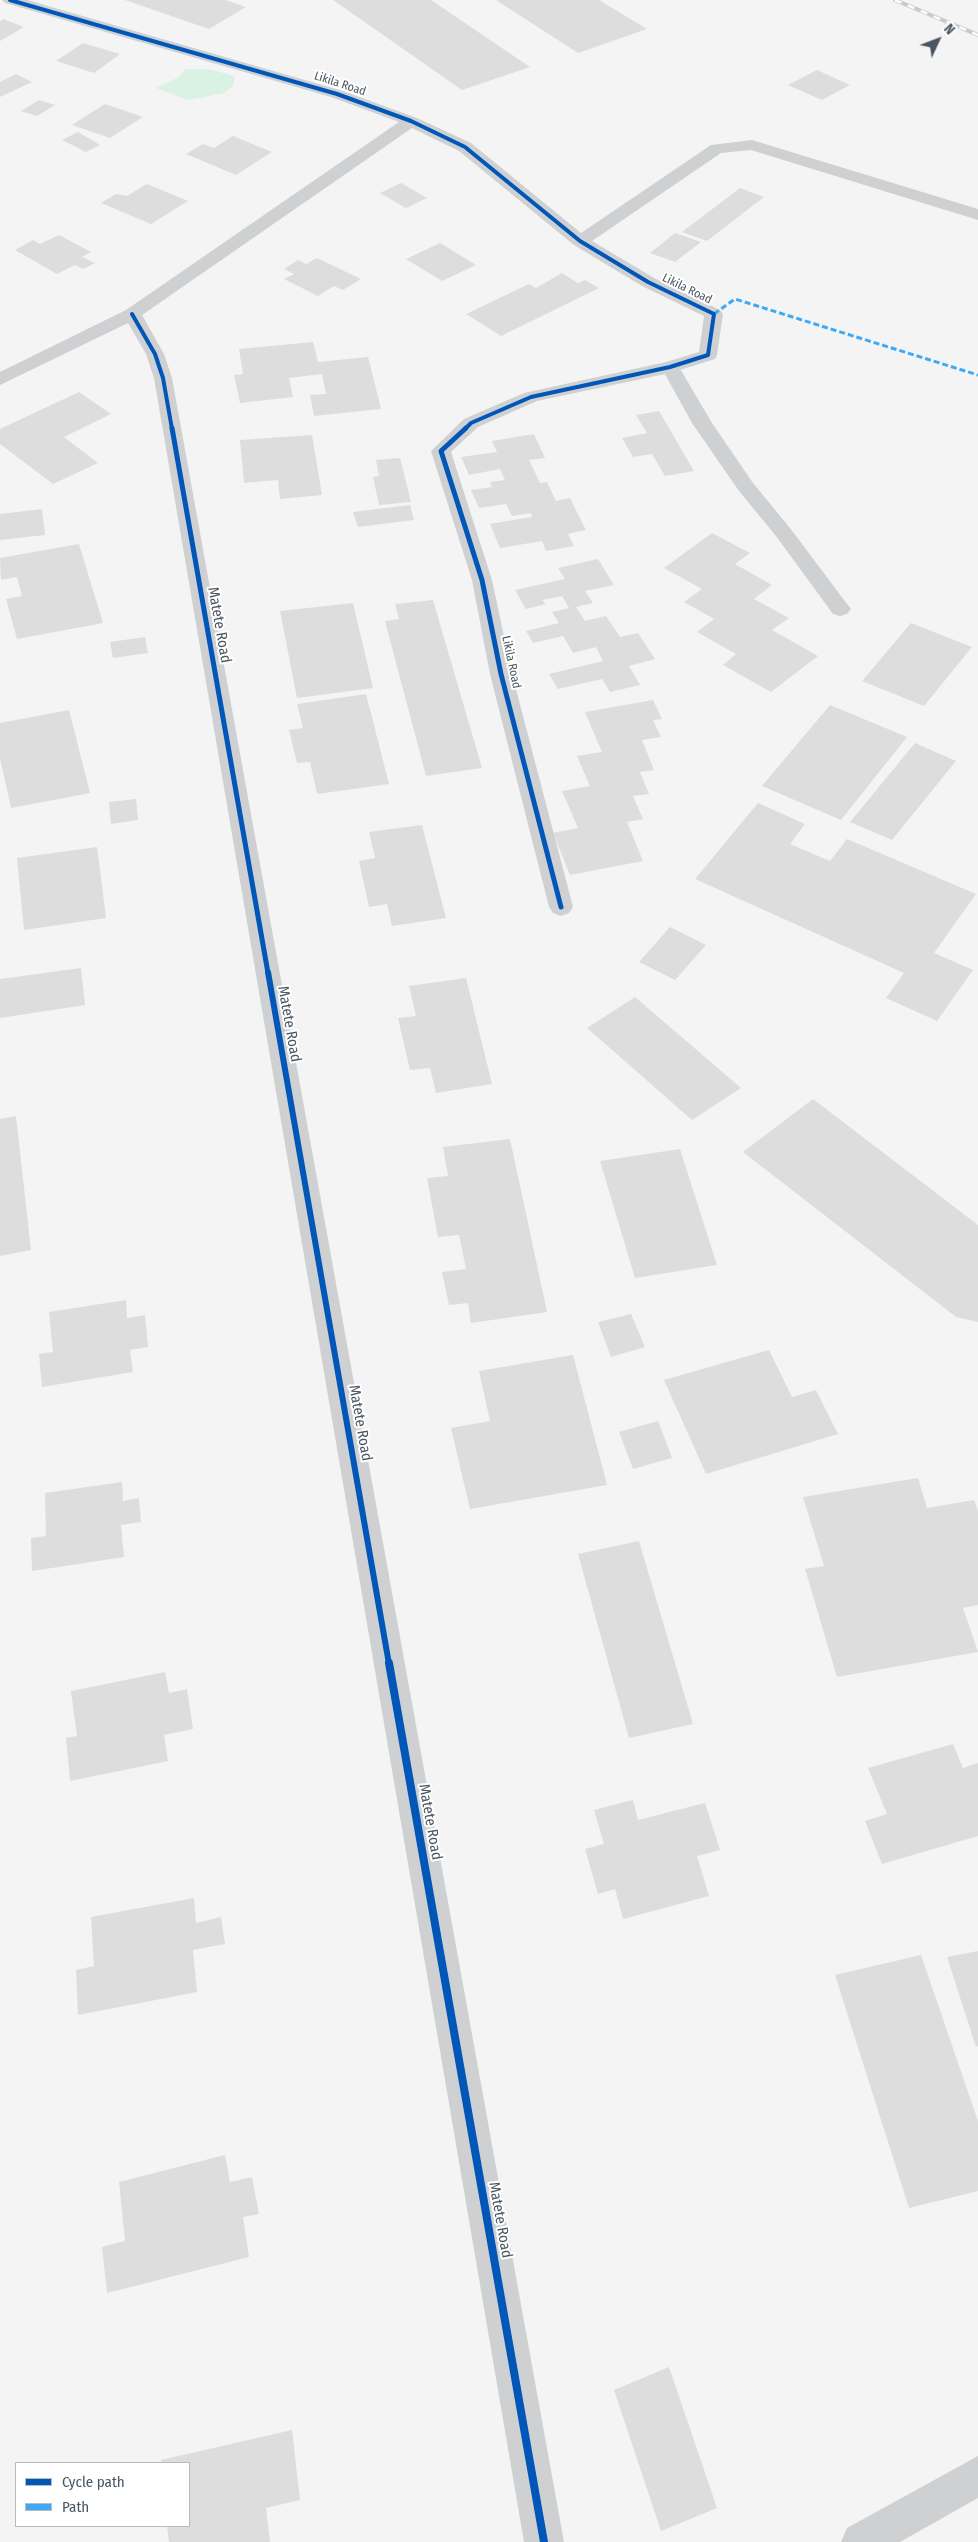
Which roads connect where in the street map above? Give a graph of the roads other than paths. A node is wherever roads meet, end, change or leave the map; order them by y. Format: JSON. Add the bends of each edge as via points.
{"nodes":[{"id":1,"x":10,"y":0,"type":"edge"},
{"id":2,"x":411,"y":121,"type":"junction"},
{"id":3,"x":978,"y":215,"type":"edge"},
{"id":4,"x":580,"y":241,"type":"junction"},
{"id":5,"x":132,"y":314,"type":"junction"},
{"id":6,"x":670,"y":367,"type":"junction"},
{"id":7,"x":0,"y":378,"type":"edge"},
{"id":8,"x":840,"y":609,"type":"dead end"},
{"id":9,"x":561,"y":907,"type":"dead end"},
{"id":10,"x":978,"y":2476,"type":"edge"},
{"id":11,"x":544,"y":2542,"type":"edge"},
{"id":12,"x":861,"y":2542,"type":"edge"}],
"edges":[{"from":1,"to":2,"type":"street","name":"Likila Road","via":[[337,94]]},
{"from":2,"to":4,"type":"street","name":"Likila Road","via":[[465,147]]},
{"from":2,"to":5,"type":"street"},
{"from":3,"to":4,"type":"street","via":[[752,145],[716,148]]},
{"from":4,"to":6,"type":"street","name":"Likila Road","via":[[648,282],[714,314],[708,354]]},
{"from":5,"to":7,"type":"street"},
{"from":5,"to":11,"type":"street","name":"Matete Road","via":[[155,354],[163,378]]},
{"from":6,"to":8,"type":"street","via":[[702,423],[746,487]]},
{"from":6,"to":9,"type":"street","name":"Likila Road","via":[[531,397],[471,423],[441,451],[482,580],[501,674]]},
{"from":10,"to":12,"type":"street"}]}
